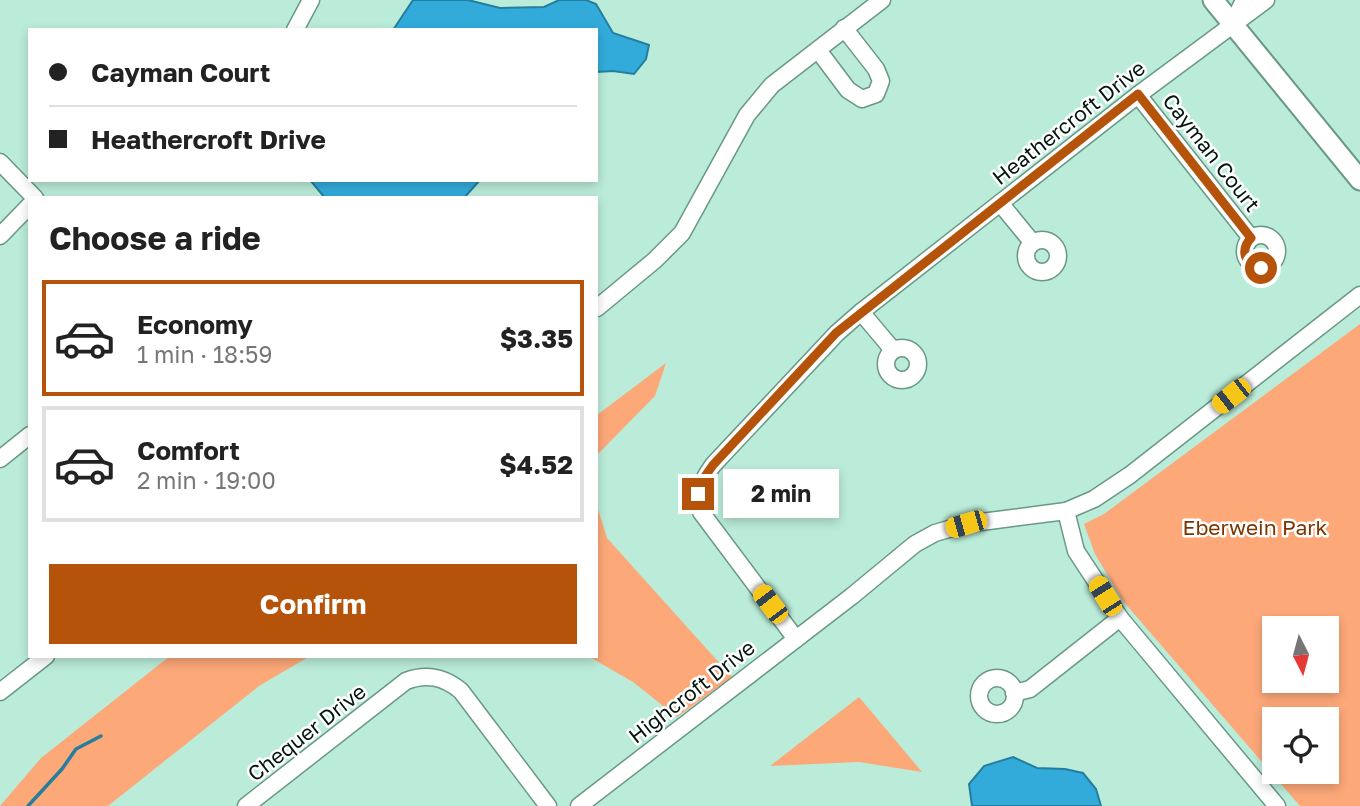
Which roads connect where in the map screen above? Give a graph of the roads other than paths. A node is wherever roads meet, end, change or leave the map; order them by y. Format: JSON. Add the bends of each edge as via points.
{"nodes":[{"id":1,"x":311,"y":0,"type":"edge"},
{"id":2,"x":882,"y":0,"type":"edge"},
{"id":3,"x":1213,"y":0,"type":"edge"},
{"id":4,"x":1244,"y":0,"type":"edge"},
{"id":5,"x":1266,"y":0,"type":"edge"},
{"id":6,"x":1232,"y":25,"type":"junction"},
{"id":7,"x":296,"y":28,"type":"edge"},
{"id":8,"x":844,"y":28,"type":"junction"},
{"id":9,"x":818,"y":50,"type":"junction"},
{"id":10,"x":1138,"y":94,"type":"junction"},
{"id":11,"x":0,"y":162,"type":"edge"},
{"id":12,"x":1360,"y":180,"type":"edge"},
{"id":13,"x":33,"y":196,"type":"edge"},
{"id":14,"x":1000,"y":204,"type":"junction"},
{"id":15,"x":28,"y":207,"type":"edge"},
{"id":16,"x":0,"y":236,"type":"edge"},
{"id":17,"x":1251,"y":238,"type":"dead end"},
{"id":18,"x":1032,"y":242,"type":"dead end"},
{"id":19,"x":1360,"y":295,"type":"edge"},
{"id":20,"x":598,"y":307,"type":"edge"},
{"id":21,"x":861,"y":312,"type":"junction"},
{"id":22,"x":893,"y":351,"type":"dead end"},
{"id":23,"x":28,"y":437,"type":"edge"},
{"id":24,"x":0,"y":458,"type":"edge"},
{"id":25,"x":1066,"y":511,"type":"junction"},
{"id":26,"x":1120,"y":618,"type":"junction"},
{"id":27,"x":796,"y":639,"type":"junction"},
{"id":28,"x":43,"y":658,"type":"edge"},
{"id":29,"x":0,"y":692,"type":"edge"},
{"id":30,"x":1014,"y":693,"type":"dead end"},
{"id":31,"x":247,"y":806,"type":"edge"},
{"id":32,"x":548,"y":806,"type":"edge"},
{"id":33,"x":579,"y":806,"type":"edge"},
{"id":34,"x":1277,"y":806,"type":"edge"}],
"edges":[{"from":1,"to":7,"type":"street"},
{"from":2,"to":8,"type":"street"},
{"from":3,"to":6,"type":"main road"},
{"from":4,"to":6,"type":"street","name":"Heathercroft Drive"},
{"from":5,"to":6,"type":"street","name":"Heathercroft Drive"},
{"from":6,"to":10,"type":"street","name":"Heathercroft Drive"},
{"from":6,"to":12,"type":"main road"},
{"from":8,"to":9,"type":"street"},
{"from":8,"to":9,"type":"street","via":[[876,69],[881,81],[876,94],[862,99],[848,90]]},
{"from":9,"to":20,"type":"street","via":[[772,85],[747,115],[682,233]]},
{"from":10,"to":14,"type":"street","name":"Heathercroft Drive"},
{"from":10,"to":17,"type":"street","name":"Cayman Court"},
{"from":11,"to":13,"type":"street"},
{"from":14,"to":18,"type":"street","name":"Heathercroft Drive"},
{"from":14,"to":21,"type":"street","name":"Heathercroft Drive"},
{"from":15,"to":16,"type":"street"},
{"from":19,"to":25,"type":"street","name":"Highcroft Drive","via":[[1130,475]]},
{"from":21,"to":22,"type":"street"},
{"from":21,"to":27,"type":"street","name":"Heathercroft Drive","via":[[713,465],[698,494],[707,523]]},
{"from":23,"to":24,"type":"street"},
{"from":25,"to":26,"type":"street","via":[[1076,551]]},
{"from":25,"to":27,"type":"street","name":"Highcroft Drive","via":[[966,524],[934,533]]},
{"from":26,"to":30,"type":"street","via":[[1030,689]]},
{"from":26,"to":34,"type":"street"},
{"from":27,"to":33,"type":"street","name":"Highcroft Drive"},
{"from":28,"to":29,"type":"street"},
{"from":31,"to":32,"type":"street","name":"Chequer Drive","via":[[406,681],[430,676],[461,691]]}]}
